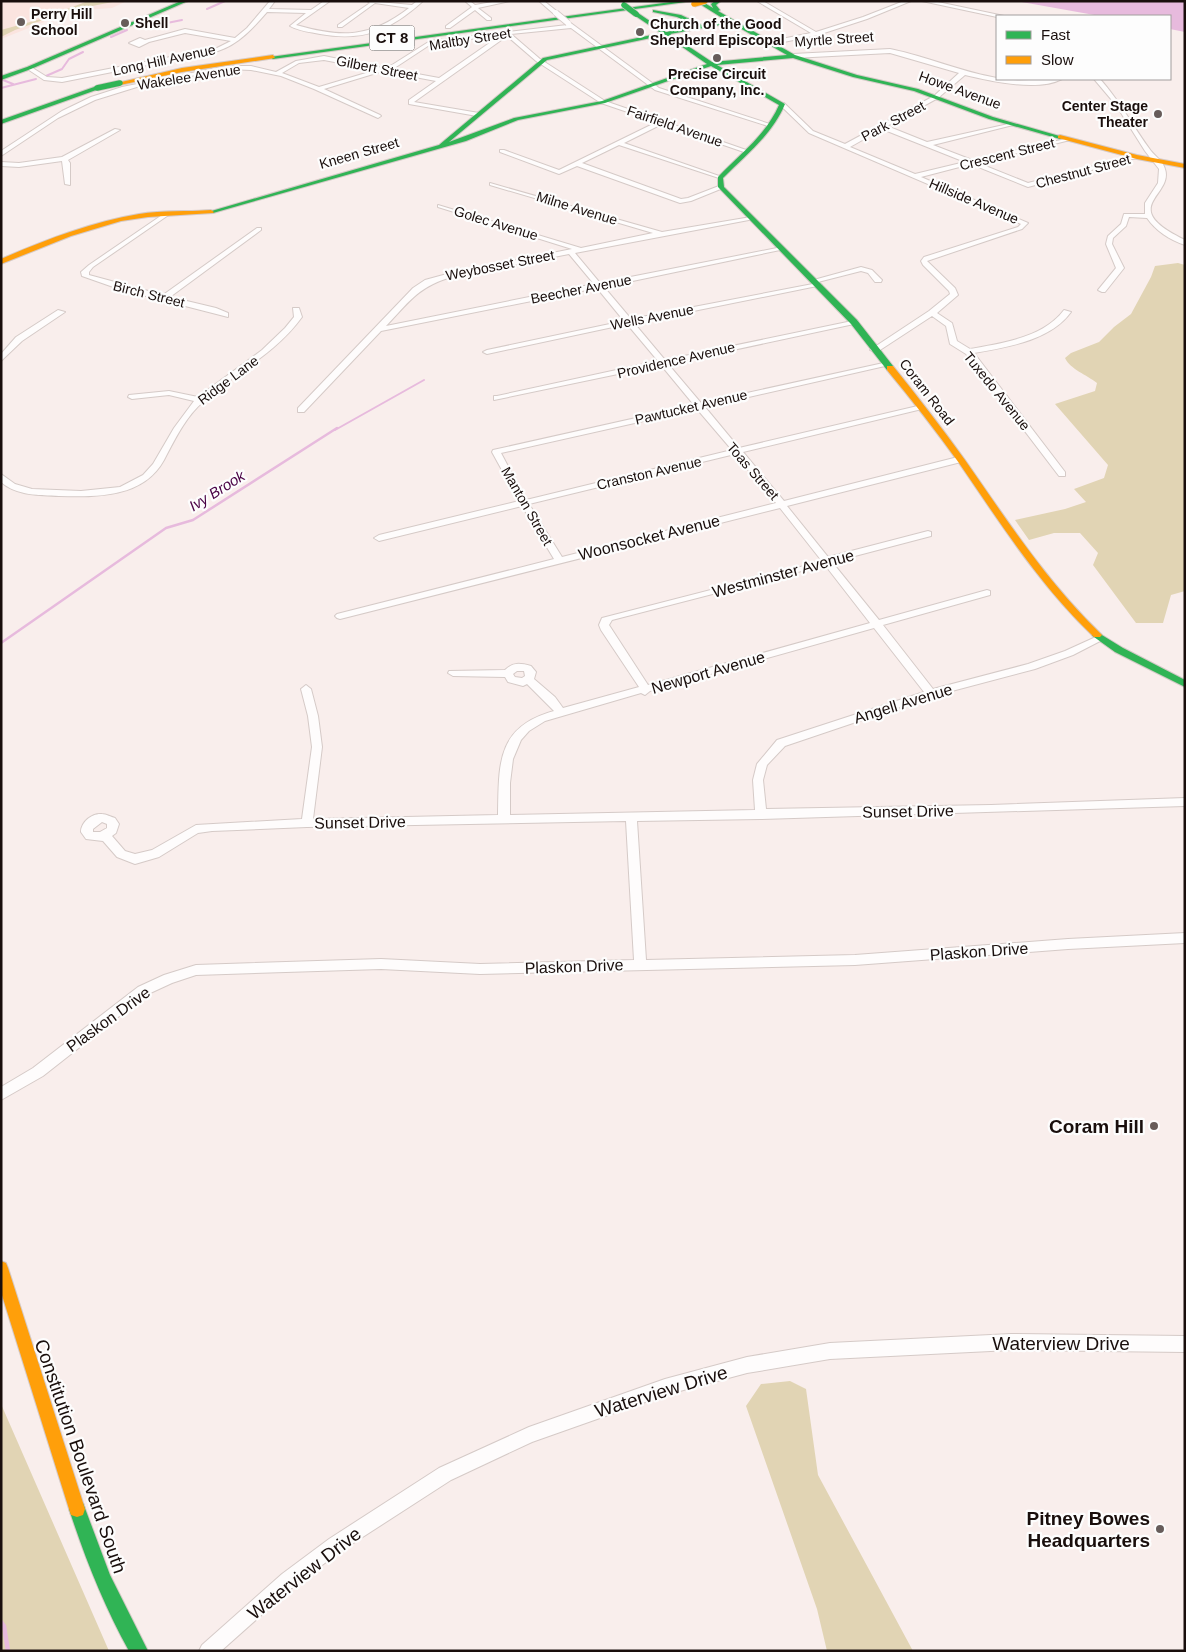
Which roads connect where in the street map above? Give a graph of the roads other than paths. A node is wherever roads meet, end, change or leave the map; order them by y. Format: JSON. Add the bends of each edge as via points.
{"nodes":[{"id":1,"x":186,"y":1,"type":"edge"},
{"id":2,"x":273,"y":1,"type":"edge"},
{"id":3,"x":328,"y":1,"type":"edge"},
{"id":4,"x":370,"y":1,"type":"edge"},
{"id":5,"x":421,"y":1,"type":"edge"},
{"id":6,"x":467,"y":1,"type":"edge"},
{"id":7,"x":508,"y":1,"type":"edge"},
{"id":8,"x":541,"y":1,"type":"edge"},
{"id":9,"x":672,"y":1,"type":"edge"},
{"id":10,"x":759,"y":1,"type":"edge"},
{"id":11,"x":909,"y":1,"type":"edge"},
{"id":12,"x":924,"y":1,"type":"edge"},
{"id":13,"x":374,"y":2,"type":"edge"},
{"id":14,"x":697,"y":2,"type":"edge"},
{"id":15,"x":621,"y":3,"type":"edge"},
{"id":16,"x":718,"y":6,"type":"edge"},
{"id":17,"x":412,"y":7,"type":"junction"},
{"id":18,"x":475,"y":7,"type":"junction"},
{"id":19,"x":266,"y":10,"type":"junction"},
{"id":20,"x":311,"y":12,"type":"junction"},
{"id":21,"x":996,"y":15,"type":"edge"},
{"id":22,"x":587,"y":16,"type":"junction"},
{"id":23,"x":489,"y":19,"type":"dead end"},
{"id":24,"x":733,"y":21,"type":"junction"},
{"id":25,"x":570,"y":24,"type":"junction"},
{"id":26,"x":340,"y":26,"type":"dead end"},
{"id":27,"x":448,"y":27,"type":"dead end"},
{"id":28,"x":702,"y":27,"type":"junction"},
{"id":29,"x":507,"y":33,"type":"junction"},
{"id":30,"x":668,"y":34,"type":"junction"},
{"id":31,"x":816,"y":34,"type":"junction"},
{"id":32,"x":236,"y":40,"type":"junction"},
{"id":33,"x":146,"y":41,"type":"dead end"},
{"id":34,"x":769,"y":43,"type":"junction"},
{"id":35,"x":600,"y":46,"type":"junction"},
{"id":36,"x":792,"y":56,"type":"junction"},
{"id":37,"x":541,"y":62,"type":"junction"},
{"id":38,"x":711,"y":64,"type":"junction"},
{"id":39,"x":28,"y":68,"type":"junction"},
{"id":40,"x":240,"y":68,"type":"junction"},
{"id":41,"x":383,"y":69,"type":"junction"},
{"id":42,"x":963,"y":73,"type":"junction"},
{"id":43,"x":96,"y":74,"type":"junction"},
{"id":44,"x":276,"y":74,"type":"junction"},
{"id":45,"x":1,"y":78,"type":"edge"},
{"id":46,"x":996,"y":78,"type":"edge"},
{"id":47,"x":439,"y":80,"type":"junction"},
{"id":48,"x":1009,"y":80,"type":"edge"},
{"id":49,"x":1052,"y":80,"type":"edge"},
{"id":50,"x":1097,"y":80,"type":"edge"},
{"id":51,"x":176,"y":84,"type":"dead end"},
{"id":52,"x":116,"y":85,"type":"junction"},
{"id":53,"x":653,"y":86,"type":"junction"},
{"id":54,"x":95,"y":87,"type":"junction"},
{"id":55,"x":317,"y":89,"type":"junction"},
{"id":56,"x":936,"y":97,"type":"junction"},
{"id":57,"x":604,"y":102,"type":"junction"},
{"id":58,"x":782,"y":104,"type":"junction"},
{"id":59,"x":477,"y":114,"type":"junction"},
{"id":60,"x":1,"y":116,"type":"edge"},
{"id":61,"x":378,"y":116,"type":"dead end"},
{"id":62,"x":1,"y":122,"type":"edge"},
{"id":63,"x":662,"y":122,"type":"junction"},
{"id":64,"x":1011,"y":124,"type":"junction"},
{"id":65,"x":770,"y":125,"type":"junction"},
{"id":66,"x":883,"y":127,"type":"junction"},
{"id":67,"x":117,"y":130,"type":"dead end"},
{"id":68,"x":1068,"y":138,"type":"junction"},
{"id":69,"x":621,"y":144,"type":"junction"},
{"id":70,"x":928,"y":144,"type":"junction"},
{"id":71,"x":440,"y":146,"type":"junction"},
{"id":72,"x":845,"y":147,"type":"junction"},
{"id":73,"x":502,"y":151,"type":"dead end"},
{"id":74,"x":746,"y":151,"type":"junction"},
{"id":75,"x":1,"y":154,"type":"edge"},
{"id":76,"x":1137,"y":157,"type":"junction"},
{"id":77,"x":64,"y":159,"type":"junction"},
{"id":78,"x":1156,"y":161,"type":"junction"},
{"id":79,"x":972,"y":162,"type":"junction"},
{"id":80,"x":1,"y":164,"type":"edge"},
{"id":81,"x":578,"y":164,"type":"junction"},
{"id":82,"x":1185,"y":166,"type":"edge"},
{"id":83,"x":916,"y":176,"type":"junction"},
{"id":84,"x":720,"y":183,"type":"junction"},
{"id":85,"x":68,"y":184,"type":"dead end"},
{"id":86,"x":492,"y":184,"type":"dead end"},
{"id":87,"x":440,"y":206,"type":"dead end"},
{"id":88,"x":165,"y":215,"type":"junction"},
{"id":89,"x":1150,"y":216,"type":"junction"},
{"id":90,"x":751,"y":218,"type":"junction"},
{"id":91,"x":258,"y":229,"type":"dead end"},
{"id":92,"x":661,"y":234,"type":"junction"},
{"id":93,"x":1185,"y":243,"type":"edge"},
{"id":94,"x":782,"y":249,"type":"junction"},
{"id":95,"x":575,"y":251,"type":"junction"},
{"id":96,"x":1,"y":262,"type":"edge"},
{"id":97,"x":878,"y":280,"type":"dead end"},
{"id":98,"x":816,"y":283,"type":"junction"},
{"id":99,"x":597,"y":286,"type":"junction"},
{"id":100,"x":1102,"y":290,"type":"dead end"},
{"id":101,"x":165,"y":297,"type":"junction"},
{"id":102,"x":296,"y":310,"type":"dead end"},
{"id":103,"x":60,"y":312,"type":"dead end"},
{"id":104,"x":1068,"y":312,"type":"dead end"},
{"id":105,"x":932,"y":313,"type":"junction"},
{"id":106,"x":225,"y":315,"type":"dead end"},
{"id":107,"x":628,"y":322,"type":"junction"},
{"id":108,"x":854,"y":322,"type":"junction"},
{"id":109,"x":380,"y":329,"type":"junction"},
{"id":110,"x":874,"y":350,"type":"junction"},
{"id":111,"x":487,"y":352,"type":"dead end"},
{"id":112,"x":969,"y":352,"type":"junction"},
{"id":113,"x":1,"y":359,"type":"edge"},
{"id":114,"x":662,"y":363,"type":"junction"},
{"id":115,"x":885,"y":364,"type":"junction"},
{"id":116,"x":132,"y":397,"type":"dead end"},
{"id":117,"x":497,"y":398,"type":"dead end"},
{"id":118,"x":200,"y":400,"type":"junction"},
{"id":119,"x":697,"y":405,"type":"junction"},
{"id":120,"x":919,"y":407,"type":"junction"},
{"id":121,"x":301,"y":410,"type":"dead end"},
{"id":122,"x":496,"y":452,"type":"joint"},
{"id":123,"x":737,"y":453,"type":"junction"},
{"id":124,"x":958,"y":460,"type":"junction"},
{"id":125,"x":1062,"y":474,"type":"dead end"},
{"id":126,"x":1,"y":477,"type":"edge"},
{"id":127,"x":524,"y":502,"type":"junction"},
{"id":128,"x":782,"y":505,"type":"junction"},
{"id":129,"x":928,"y":534,"type":"dead end"},
{"id":130,"x":379,"y":538,"type":"dead end"},
{"id":131,"x":558,"y":559,"type":"junction"},
{"id":132,"x":826,"y":561,"type":"junction"},
{"id":133,"x":987,"y":593,"type":"dead end"},
{"id":134,"x":340,"y":616,"type":"dead end"},
{"id":135,"x":877,"y":624,"type":"junction"},
{"id":136,"x":1101,"y":638,"type":"junction"},
{"id":137,"x":453,"y":673,"type":"dead end"},
{"id":138,"x":1185,"y":684,"type":"edge"},
{"id":139,"x":306,"y":689,"type":"dead end"},
{"id":140,"x":645,"y":691,"type":"junction"},
{"id":141,"x":931,"y":693,"type":"junction"},
{"id":142,"x":561,"y":713,"type":"junction"},
{"id":143,"x":1185,"y":802,"type":"edge"},
{"id":144,"x":761,"y":815,"type":"junction"},
{"id":145,"x":631,"y":817,"type":"junction"},
{"id":146,"x":504,"y":819,"type":"junction"},
{"id":147,"x":307,"y":823,"type":"junction"},
{"id":148,"x":106,"y":835,"type":"dead end"},
{"id":149,"x":1185,"y":938,"type":"edge"},
{"id":150,"x":640,"y":965,"type":"junction"},
{"id":151,"x":1,"y":1094,"type":"edge"},
{"id":152,"x":1,"y":1268,"type":"edge"},
{"id":153,"x":1185,"y":1344,"type":"edge"},
{"id":154,"x":139,"y":1651,"type":"edge"},
{"id":155,"x":208,"y":1651,"type":"edge"}],
"edges":[{"from":1,"to":39,"type":"main road"},
{"from":2,"to":19,"type":"street","name":"Long Hill Avenue"},
{"from":3,"to":20,"type":"street"},
{"from":4,"to":13,"type":"street"},
{"from":5,"to":17,"type":"street"},
{"from":6,"to":18,"type":"street"},
{"from":7,"to":18,"type":"street","name":"Maltby Street"},
{"from":8,"to":25,"type":"street","bridge":true},
{"from":9,"to":52,"type":"main road","number":"CT 8","via":[[196,64]]},
{"from":10,"to":31,"type":"street"},
{"from":11,"to":31,"type":"street"},
{"from":12,"to":21,"type":"street"},
{"from":13,"to":17,"type":"street"},
{"from":13,"to":26,"type":"street"},
{"from":14,"to":16,"type":"main road","name":"Howe Avenue"},
{"from":14,"to":22,"type":"main road","number":"CT 8"},
{"from":14,"to":24,"type":"main road","name":"Howe Avenue"},
{"from":14,"to":28,"type":"main road","via":[[685,7],[684,13]]},
{"from":15,"to":30,"type":"main road","bridge":true},
{"from":16,"to":24,"type":"main road","name":"Howe Avenue"},
{"from":17,"to":20,"type":"street","via":[[379,30],[345,35],[293,26]]},
{"from":18,"to":23,"type":"street"},
{"from":18,"to":27,"type":"street","name":"Maltby Street"},
{"from":19,"to":20,"type":"street"},
{"from":19,"to":32,"type":"street","name":"Long Hill Avenue"},
{"from":22,"to":28,"type":"main road","via":[[657,11],[679,16]]},
{"from":22,"to":52,"type":"main road","number":"CT 8","via":[[218,64]]},
{"from":24,"to":28,"type":"main road","name":"Kneen Street"},
{"from":24,"to":34,"type":"main road","name":"Howe Avenue"},
{"from":25,"to":29,"type":"street","name":"Maltby Street"},
{"from":25,"to":35,"type":"street"},
{"from":28,"to":30,"type":"main road","name":"Kneen Street"},
{"from":29,"to":37,"type":"street","name":"Fairfield Avenue"},
{"from":29,"to":41,"type":"street","name":"Maltby Street","via":[[430,43],[394,66]]},
{"from":29,"to":47,"type":"street"},
{"from":30,"to":35,"type":"main road","name":"Kneen Street"},
{"from":30,"to":38,"type":"main road"},
{"from":31,"to":34,"type":"street"},
{"from":32,"to":33,"type":"street","via":[[185,31]]},
{"from":32,"to":43,"type":"street","name":"Long Hill Avenue","via":[[210,52]]},
{"from":34,"to":36,"type":"main road","name":"Howe Avenue"},
{"from":35,"to":37,"type":"main road","name":"Kneen Street","via":[[557,55]]},
{"from":35,"to":53,"type":"street"},
{"from":36,"to":38,"type":"main road","name":"Myrtle Street"},
{"from":36,"to":42,"type":"street","name":"Myrtle Street","via":[[896,51]]},
{"from":36,"to":56,"type":"main road","name":"Howe Avenue"},
{"from":37,"to":57,"type":"street","name":"Fairfield Avenue"},
{"from":37,"to":59,"type":"main road","name":"Kneen Street"},
{"from":38,"to":53,"type":"main road","name":"Myrtle Street"},
{"from":38,"to":58,"type":"main road"},
{"from":39,"to":43,"type":"street","name":"Long Hill Avenue","via":[[46,79],[58,81]]},
{"from":39,"to":45,"type":"main road"},
{"from":40,"to":44,"type":"street","name":"Wakelee Avenue"},
{"from":40,"to":51,"type":"street"},
{"from":40,"to":52,"type":"street","name":"Wakelee Avenue"},
{"from":41,"to":44,"type":"street","name":"Gilbert Street","via":[[333,58],[315,58],[298,62]]},
{"from":41,"to":47,"type":"street","name":"Gilbert Street"},
{"from":41,"to":55,"type":"street","name":"Maltby Street"},
{"from":42,"to":46,"type":"street","name":"Myrtle Street"},
{"from":42,"to":56,"type":"street","name":"Park Street"},
{"from":43,"to":52,"type":"street","name":"Long Hill Avenue"},
{"from":44,"to":55,"type":"street","name":"Wakelee Avenue"},
{"from":47,"to":59,"type":"street","via":[[411,103]]},
{"from":48,"to":49,"type":"street","name":"Myrtle Street"},
{"from":50,"to":78,"type":"street","via":[[1115,98]]},
{"from":52,"to":54,"type":"main road","number":"CT 8","bridge":true},
{"from":52,"to":75,"type":"street","name":"Long Hill Avenue","via":[[64,112]]},
{"from":53,"to":57,"type":"main road","name":"Myrtle Street"},
{"from":53,"to":65,"type":"street"},
{"from":54,"to":60,"type":"main road","number":"CT 8"},
{"from":54,"to":62,"type":"main road","number":"CT 8"},
{"from":55,"to":61,"type":"street","name":"Wakelee Avenue"},
{"from":56,"to":64,"type":"main road","name":"Howe Avenue"},
{"from":56,"to":66,"type":"street","name":"Park Street"},
{"from":57,"to":63,"type":"street","name":"Fairfield Avenue"},
{"from":57,"to":71,"type":"main road","name":"Myrtle Street","via":[[516,120],[457,143]]},
{"from":58,"to":65,"type":"main road"},
{"from":58,"to":72,"type":"street","name":"Hillside Avenue","via":[[812,132]]},
{"from":59,"to":71,"type":"main road","name":"Kneen Street"},
{"from":63,"to":69,"type":"street"},
{"from":63,"to":74,"type":"street","name":"Fairfield Avenue"},
{"from":64,"to":68,"type":"main road","name":"Howe Avenue"},
{"from":64,"to":70,"type":"street"},
{"from":65,"to":74,"type":"main road"},
{"from":66,"to":70,"type":"street"},
{"from":66,"to":72,"type":"street","name":"Park Street"},
{"from":67,"to":77,"type":"street"},
{"from":68,"to":76,"type":"main road","name":"Howe Avenue"},
{"from":68,"to":79,"type":"street","name":"Crescent Street"},
{"from":69,"to":81,"type":"street"},
{"from":69,"to":84,"type":"street"},
{"from":70,"to":79,"type":"street"},
{"from":71,"to":88,"type":"main road","name":"Kneen Street","via":[[210,212]]},
{"from":72,"to":83,"type":"street","name":"Hillside Avenue"},
{"from":73,"to":81,"type":"street","via":[[559,172]]},
{"from":74,"to":84,"type":"main road"},
{"from":76,"to":78,"type":"main road","name":"Howe Avenue"},
{"from":76,"to":79,"type":"street","name":"Chestnut Street","via":[[1028,185]]},
{"from":77,"to":80,"type":"street"},
{"from":77,"to":85,"type":"street"},
{"from":78,"to":82,"type":"main road","name":"Howe Avenue"},
{"from":78,"to":89,"type":"street","via":[[1162,167],[1163,179],[1148,203]]},
{"from":79,"to":83,"type":"street","name":"Crescent Street"},
{"from":81,"to":84,"type":"street","via":[[680,201],[689,200]]},
{"from":83,"to":105,"type":"street","name":"Hillside Avenue","via":[[1024,223],[1020,228],[926,258],[924,264],[954,295]]},
{"from":84,"to":90,"type":"main road","name":"Coram Road"},
{"from":86,"to":92,"type":"street","name":"Milne Avenue"},
{"from":87,"to":95,"type":"street","name":"Golec Avenue"},
{"from":88,"to":96,"type":"main road","name":"Kneen Street","via":[[139,216],[68,233]]},
{"from":88,"to":101,"type":"street","name":"Birch Street","via":[[85,272],[94,280]]},
{"from":89,"to":93,"type":"street","via":[[1166,232]]},
{"from":89,"to":100,"type":"street","via":[[1126,215],[1124,225],[1110,237],[1109,244],[1120,268]]},
{"from":90,"to":92,"type":"street","name":"Weybosset Street"},
{"from":90,"to":94,"type":"main road","name":"Coram Road"},
{"from":91,"to":101,"type":"street"},
{"from":92,"to":95,"type":"street","name":"Weybosset Street"},
{"from":94,"to":98,"type":"main road","name":"Coram Road"},
{"from":94,"to":99,"type":"street","name":"Beecher Avenue"},
{"from":95,"to":99,"type":"street","name":"Toas Street"},
{"from":95,"to":109,"type":"street","name":"Weybosset Street","via":[[436,278],[416,290]]},
{"from":97,"to":98,"type":"street","name":"Wells Avenue","via":[[870,271],[861,269]]},
{"from":98,"to":107,"type":"street","name":"Wells Avenue"},
{"from":98,"to":108,"type":"main road","name":"Coram Road"},
{"from":99,"to":107,"type":"street","name":"Toas Street"},
{"from":99,"to":109,"type":"street","name":"Beecher Avenue"},
{"from":101,"to":106,"type":"street","name":"Birch Street"},
{"from":102,"to":118,"type":"street","name":"Ridge Lane","via":[[298,317],[278,342]]},
{"from":103,"to":113,"type":"street","via":[[19,339]]},
{"from":104,"to":112,"type":"street","via":[[1049,328],[1028,338]]},
{"from":105,"to":110,"type":"street","name":"Hillside Avenue"},
{"from":105,"to":112,"type":"street","name":"Tuxedo Avenue","via":[[949,325],[953,342]]},
{"from":107,"to":111,"type":"street","name":"Wells Avenue"},
{"from":107,"to":114,"type":"street","name":"Toas Street"},
{"from":108,"to":110,"type":"main road","name":"Coram Road"},
{"from":108,"to":114,"type":"street","name":"Providence Avenue"},
{"from":109,"to":121,"type":"street","name":"Weybosset Street"},
{"from":110,"to":115,"type":"main road","name":"Coram Road"},
{"from":112,"to":125,"type":"street","name":"Tuxedo Avenue"},
{"from":114,"to":117,"type":"street","name":"Providence Avenue"},
{"from":114,"to":119,"type":"street","name":"Toas Street"},
{"from":115,"to":119,"type":"street","name":"Pawtucket Avenue"},
{"from":115,"to":120,"type":"main road","name":"Coram Road"},
{"from":116,"to":118,"type":"street","via":[[169,393]]},
{"from":118,"to":126,"type":"street","name":"Ridge Lane","via":[[178,427],[156,466],[123,489],[92,494],[32,492],[6,484]]},
{"from":119,"to":122,"type":"street","name":"Pawtucket Avenue"},
{"from":119,"to":123,"type":"street","name":"Toas Street"},
{"from":120,"to":123,"type":"street","name":"Cranston Avenue"},
{"from":120,"to":124,"type":"main road","name":"Coram Road"},
{"from":122,"to":127,"type":"street","name":"Manton Street"},
{"from":123,"to":127,"type":"street","name":"Cranston Avenue"},
{"from":123,"to":128,"type":"street","name":"Toas Street"},
{"from":124,"to":128,"type":"street","name":"Woonsocket Avenue"},
{"from":124,"to":136,"type":"main road","name":"Coram Road","via":[[1050,584]]},
{"from":127,"to":130,"type":"street","name":"Cranston Avenue"},
{"from":127,"to":131,"type":"street","name":"Manton Street"},
{"from":128,"to":131,"type":"street","name":"Woonsocket Avenue"},
{"from":128,"to":132,"type":"street","name":"Toas Street"},
{"from":129,"to":132,"type":"street","name":"Westminster Avenue"},
{"from":131,"to":134,"type":"street","name":"Woonsocket Avenue"},
{"from":132,"to":135,"type":"street","name":"Toas Street"},
{"from":132,"to":140,"type":"street","name":"Westminster Avenue","via":[[605,620],[604,625],[615,645]]},
{"from":133,"to":135,"type":"street","name":"Newport Avenue"},
{"from":135,"to":140,"type":"street","name":"Newport Avenue"},
{"from":135,"to":141,"type":"street","name":"Toas Street"},
{"from":136,"to":138,"type":"main road","name":"Coram Road"},
{"from":136,"to":141,"type":"street","name":"Angell Avenue","via":[[1031,667]]},
{"from":137,"to":142,"type":"street","via":[[508,674],[515,682],[528,679]]},
{"from":139,"to":147,"type":"street","via":[[317,747]]},
{"from":140,"to":142,"type":"street","name":"Newport Avenue"},
{"from":141,"to":144,"type":"street","name":"Angell Avenue","via":[[781,743],[762,764],[758,780]]},
{"from":142,"to":146,"type":"street","name":"Newport Avenue","via":[[525,727],[514,740],[506,758]]},
{"from":143,"to":144,"type":"street","name":"Sunset Drive"},
{"from":144,"to":145,"type":"street","name":"Sunset Drive"},
{"from":145,"to":146,"type":"street","name":"Sunset Drive"},
{"from":145,"to":150,"type":"street"},
{"from":146,"to":147,"type":"street","name":"Sunset Drive"},
{"from":147,"to":148,"type":"street","name":"Sunset Drive","via":[[196,829],[155,854],[135,859],[121,854]]},
{"from":149,"to":150,"type":"street","name":"Plaskon Drive","via":[[855,960]]},
{"from":150,"to":151,"type":"street","name":"Plaskon Drive","via":[[480,969],[381,964],[196,970],[142,990],[38,1072]]},
{"from":152,"to":154,"type":"main road","name":"Constitution Boulevard South","via":[[84,1531],[117,1612]]},
{"from":153,"to":155,"type":"street","name":"Waterview Drive","via":[[1012,1342],[830,1351],[747,1365],[665,1387],[529,1435],[445,1474],[335,1545],[288,1580]]}]}
